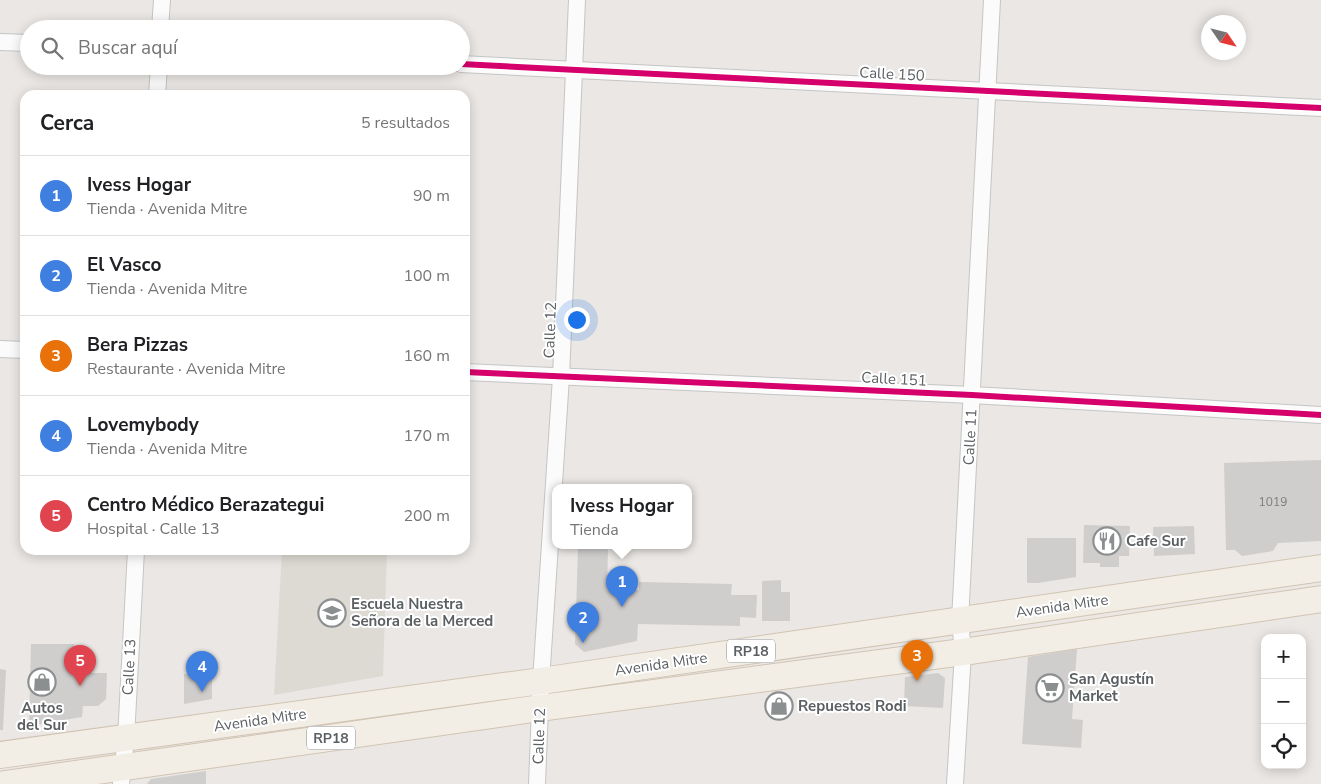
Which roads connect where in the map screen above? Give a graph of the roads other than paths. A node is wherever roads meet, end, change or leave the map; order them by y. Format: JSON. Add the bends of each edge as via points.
{"nodes":[{"id":1,"x":162,"y":0,"type":"edge"},
{"id":2,"x":577,"y":0,"type":"edge"},
{"id":3,"x":992,"y":0,"type":"edge"},
{"id":4,"x":161,"y":20,"type":"edge"},
{"id":5,"x":0,"y":42,"type":"edge"},
{"id":6,"x":20,"y":43,"type":"edge"},
{"id":7,"x":470,"y":64,"type":"edge"},
{"id":8,"x":574,"y":70,"type":"junction"},
{"id":9,"x":159,"y":75,"type":"edge"},
{"id":10,"x":158,"y":90,"type":"edge"},
{"id":11,"x":988,"y":92,"type":"junction"},
{"id":12,"x":1321,"y":108,"type":"edge"},
{"id":13,"x":0,"y":349,"type":"edge"},
{"id":14,"x":20,"y":350,"type":"edge"},
{"id":15,"x":470,"y":372,"type":"edge"},
{"id":16,"x":561,"y":376,"type":"junction"},
{"id":17,"x":972,"y":395,"type":"junction"},
{"id":18,"x":1321,"y":415,"type":"edge"},
{"id":19,"x":554,"y":484,"type":"edge"},
{"id":20,"x":552,"y":513,"type":"edge"},
{"id":21,"x":136,"y":555,"type":"edge"},
{"id":22,"x":1321,"y":568,"type":"edge"},
{"id":23,"x":1321,"y":599,"type":"edge"},
{"id":24,"x":960,"y":621,"type":"junction"},
{"id":25,"x":963,"y":652,"type":"junction"},
{"id":26,"x":541,"y":681,"type":"junction"},
{"id":27,"x":540,"y":708,"type":"junction"},
{"id":28,"x":126,"y":738,"type":"junction"},
{"id":29,"x":0,"y":755,"type":"edge"},
{"id":30,"x":121,"y":776,"type":"edge"},
{"id":31,"x":5,"y":784,"type":"edge"},
{"id":32,"x":537,"y":784,"type":"edge"},
{"id":33,"x":955,"y":784,"type":"edge"}],
"edges":[{"from":1,"to":4,"type":"street"},
{"from":2,"to":8,"type":"street","name":"Calle 12"},
{"from":3,"to":11,"type":"street","name":"Calle 11"},
{"from":5,"to":6,"type":"street"},
{"from":7,"to":8,"type":"street","name":"Calle 150"},
{"from":8,"to":11,"type":"street","name":"Calle 150"},
{"from":8,"to":16,"type":"street","name":"Calle 12"},
{"from":9,"to":10,"type":"street"},
{"from":11,"to":12,"type":"street","name":"Calle 150"},
{"from":11,"to":17,"type":"street","name":"Calle 11"},
{"from":13,"to":14,"type":"street"},
{"from":15,"to":16,"type":"street","name":"Calle 151"},
{"from":16,"to":17,"type":"street","name":"Calle 151"},
{"from":16,"to":19,"type":"street","name":"Calle 12"},
{"from":17,"to":18,"type":"street","name":"Calle 151"},
{"from":17,"to":24,"type":"street","name":"Calle 11"},
{"from":20,"to":26,"type":"street","name":"Calle 12"},
{"from":21,"to":28,"type":"street","name":"Calle 13"},
{"from":22,"to":24,"type":"main road","name":"Avenida Mitre","number":"RP18"},
{"from":23,"to":25,"type":"main road","name":"Avenida Mitre","number":"RP18"},
{"from":24,"to":25,"type":"street","name":"Calle 11"},
{"from":24,"to":26,"type":"main road","name":"Avenida Mitre","number":"RP18"},
{"from":25,"to":27,"type":"main road","name":"Avenida Mitre","number":"RP18"},
{"from":25,"to":33,"type":"street","name":"Calle 11"},
{"from":26,"to":27,"type":"street","name":"Calle 12"},
{"from":26,"to":28,"type":"main road","name":"Avenida Mitre","number":"RP18"},
{"from":27,"to":30,"type":"main road","name":"Avenida Mitre","number":"RP18"},
{"from":27,"to":32,"type":"street","name":"Calle 12"},
{"from":28,"to":29,"type":"main road","name":"Avenida Mitre","number":"RP18"},
{"from":28,"to":30,"type":"street","name":"Calle 13"},
{"from":30,"to":31,"type":"main road","name":"Avenida Mitre","number":"RP18"}]}
